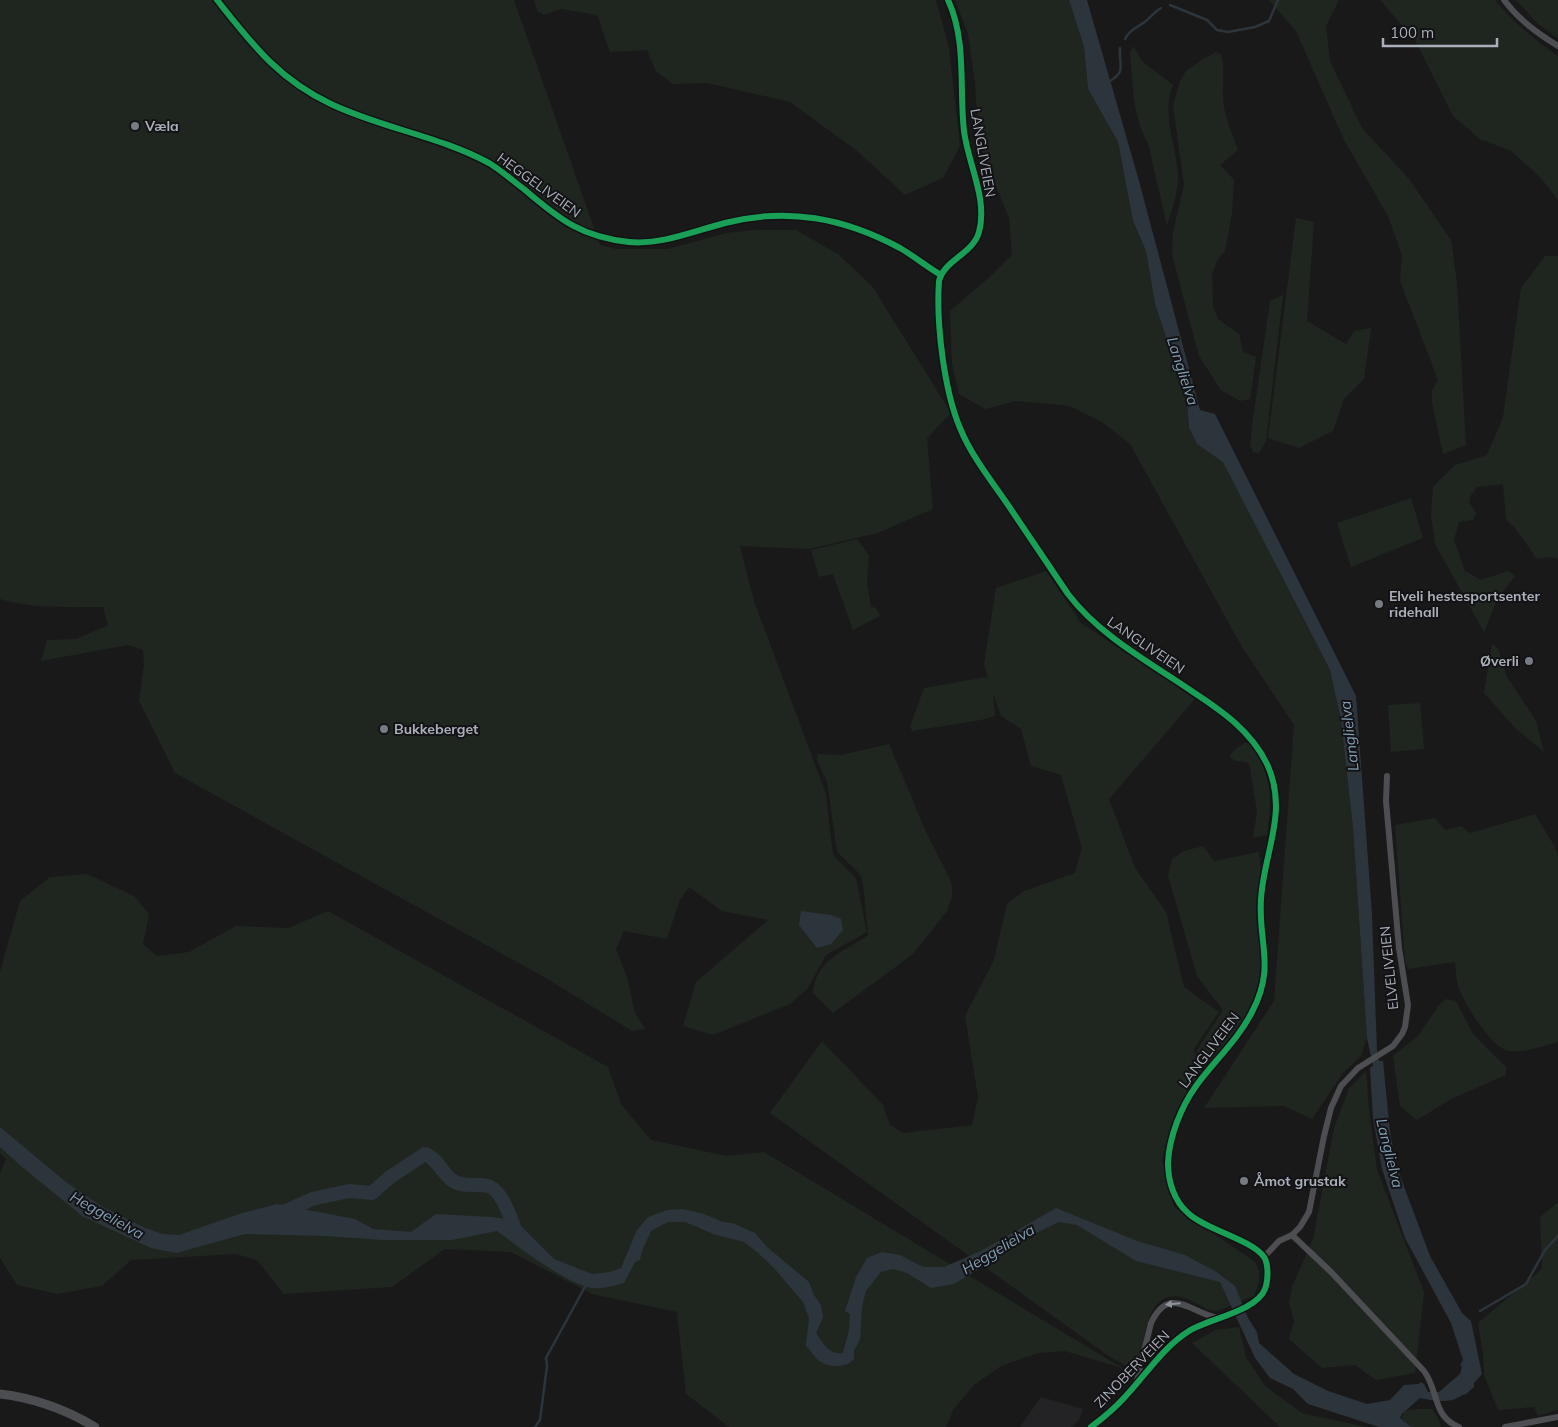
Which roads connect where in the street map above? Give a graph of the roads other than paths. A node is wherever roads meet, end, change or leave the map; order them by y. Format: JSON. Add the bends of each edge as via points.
{"nodes":[{"id":1,"x":217,"y":0,"type":"edge"},
{"id":2,"x":948,"y":0,"type":"edge"},
{"id":3,"x":1504,"y":0,"type":"edge"},
{"id":4,"x":1558,"y":46,"type":"edge"},
{"id":5,"x":941,"y":275,"type":"junction"},
{"id":6,"x":1387,"y":776,"type":"dead end"},
{"id":7,"x":1292,"y":1235,"type":"junction"},
{"id":8,"x":1264,"y":1257,"type":"junction"},
{"id":9,"x":1220,"y":1318,"type":"junction"},
{"id":10,"x":1137,"y":1382,"type":"junction"},
{"id":11,"x":0,"y":1394,"type":"edge"},
{"id":12,"x":1558,"y":1417,"type":"edge"},
{"id":13,"x":95,"y":1427,"type":"edge"},
{"id":14,"x":1091,"y":1427,"type":"edge"},
{"id":15,"x":1459,"y":1427,"type":"edge"},
{"id":16,"x":1505,"y":1427,"type":"edge"}],
"edges":[{"from":1,"to":5,"type":"street","name":"HEGGELIVEIEN","via":[[255,49],[303,89],[332,105],[475,156],[505,174],[564,221],[588,234],[643,242],[757,217],[821,219],[846,224],[880,238]]},
{"from":2,"to":5,"type":"street","name":"LANGLIVEIEN","via":[[958,32],[964,133],[979,196],[980,220],[979,233],[972,246]]},
{"from":3,"to":4,"type":"street","via":[[1530,28]]},
{"from":5,"to":8,"type":"street","name":"LANGLIVEIEN","via":[[940,329],[951,403],[960,428],[981,466],[1082,612],[1104,632],[1231,720],[1255,744],[1270,771],[1276,802],[1275,826],[1261,896],[1266,968],[1262,990],[1248,1021],[1190,1097],[1175,1129],[1168,1162],[1173,1192],[1189,1214],[1254,1248]]},
{"from":6,"to":7,"type":"street","name":"ELVELIVEIEN","via":[[1386,801],[1399,948],[1408,1005],[1405,1027],[1393,1046],[1351,1074],[1336,1094],[1309,1212]]},
{"from":7,"to":8,"type":"street","via":[[1279,1241]]},
{"from":7,"to":15,"type":"street","via":[[1418,1364],[1430,1380],[1444,1418]]},
{"from":8,"to":9,"type":"street","name":"ZINOBERVEIEN","via":[[1268,1273],[1262,1295],[1251,1304]]},
{"from":9,"to":10,"type":"street","name":"ZINOBERVEIEN","via":[[1185,1333]]},
{"from":9,"to":10,"type":"street","name":"ZINOBERVEIEN","one_way":true,"via":[[1207,1316],[1178,1302],[1163,1305],[1150,1323]]},
{"from":10,"to":14,"type":"street","name":"ZINOBERVEIEN","via":[[1117,1406]]},
{"from":11,"to":13,"type":"street","via":[[50,1405]]},
{"from":12,"to":16,"type":"street"}]}
